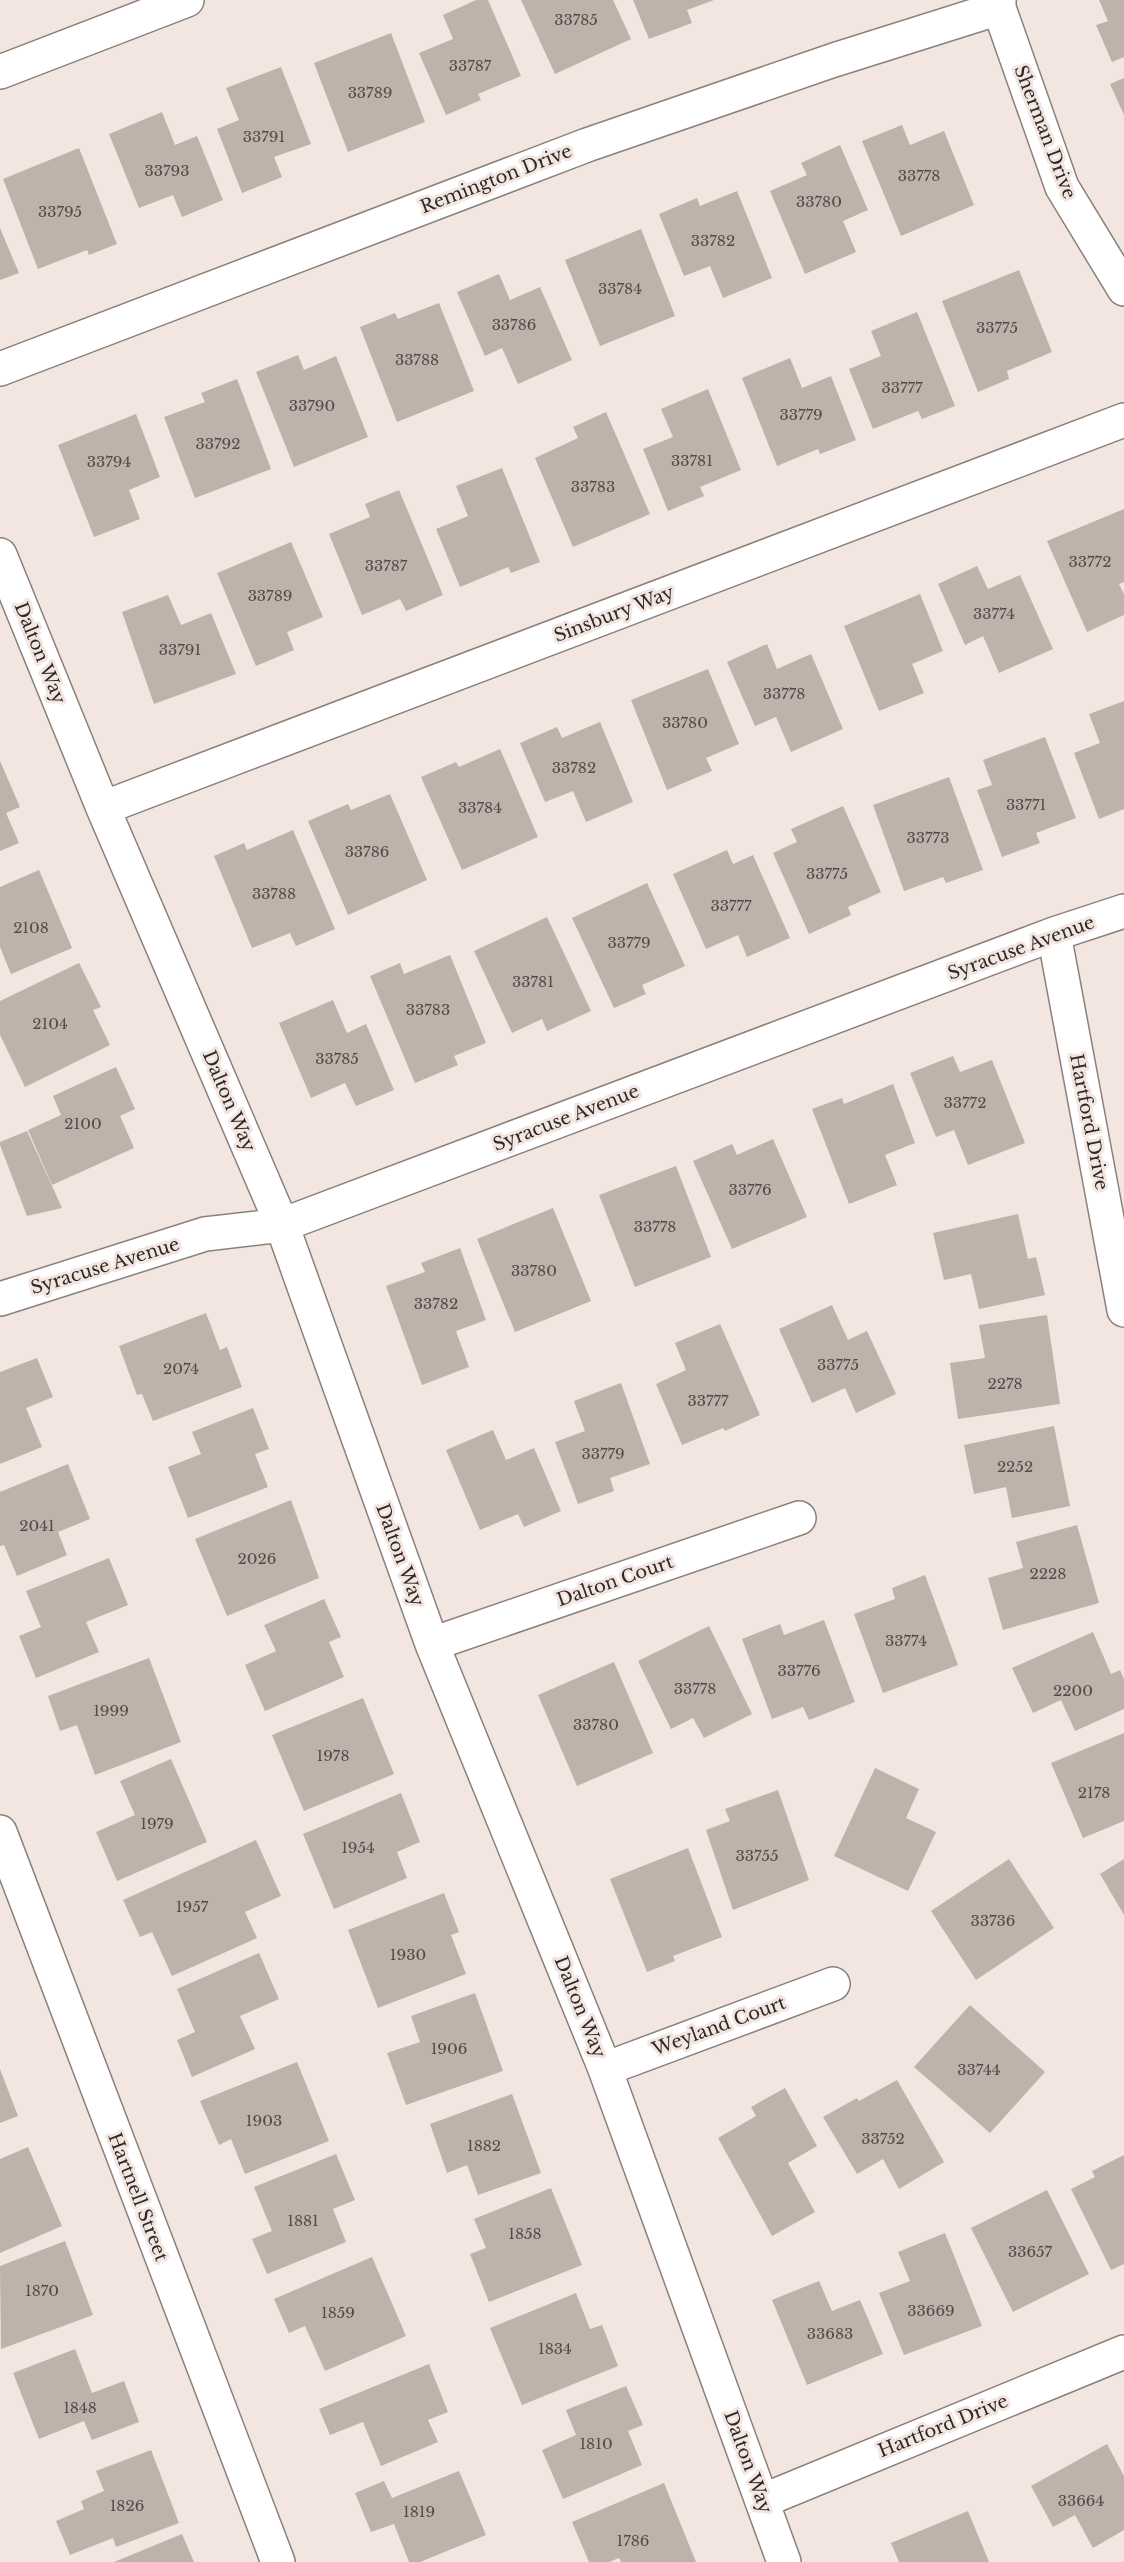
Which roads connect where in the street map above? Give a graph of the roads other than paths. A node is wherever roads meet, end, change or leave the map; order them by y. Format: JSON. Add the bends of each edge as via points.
{"nodes":[{"id":1,"x":187,"y":0,"type":"edge"},
{"id":2,"x":999,"y":4,"type":"edge"},
{"id":3,"x":0,"y":72,"type":"edge"},
{"id":4,"x":1124,"y":289,"type":"edge"},
{"id":5,"x":0,"y":369,"type":"edge"},
{"id":6,"x":1124,"y":420,"type":"edge"},
{"id":7,"x":0,"y":555,"type":"edge"},
{"id":8,"x":103,"y":808,"type":"junction"},
{"id":9,"x":1124,"y":911,"type":"edge"},
{"id":10,"x":1054,"y":934,"type":"junction"},
{"id":11,"x":282,"y":1225,"type":"junction"},
{"id":12,"x":0,"y":1299,"type":"edge"},
{"id":13,"x":1124,"y":1310,"type":"edge"},
{"id":14,"x":799,"y":1518,"type":"dead end"},
{"id":15,"x":432,"y":1644,"type":"junction"},
{"id":16,"x":0,"y":1832,"type":"edge"},
{"id":17,"x":833,"y":1984,"type":"dead end"},
{"id":18,"x":606,"y":2069,"type":"junction"},
{"id":19,"x":1124,"y":2352,"type":"edge"},
{"id":20,"x":762,"y":2500,"type":"junction"},
{"id":21,"x":278,"y":2562,"type":"edge"},
{"id":22,"x":784,"y":2562,"type":"edge"}],
"edges":[{"from":1,"to":3,"type":"street"},
{"from":2,"to":4,"type":"street","name":"Sherman Drive","via":[[1062,187]]},
{"from":2,"to":5,"type":"street","name":"Remington Drive","via":[[586,145]]},
{"from":6,"to":8,"type":"street","name":"Sinsbury Way"},
{"from":7,"to":8,"type":"street","name":"Dalton Way"},
{"from":8,"to":11,"type":"street","name":"Dalton Way"},
{"from":9,"to":10,"type":"street","name":"Syracuse Avenue"},
{"from":10,"to":11,"type":"street","name":"Syracuse Avenue"},
{"from":10,"to":13,"type":"street","name":"Hartford Drive"},
{"from":11,"to":12,"type":"street","name":"Syracuse Avenue","via":[[205,1234]]},
{"from":11,"to":15,"type":"street","name":"Dalton Way"},
{"from":14,"to":15,"type":"street","name":"Dalton Court"},
{"from":15,"to":18,"type":"street","name":"Dalton Way"},
{"from":16,"to":21,"type":"street","name":"Hartnell Street"},
{"from":17,"to":18,"type":"street","name":"Weyland Court"},
{"from":18,"to":20,"type":"street","name":"Dalton Way"},
{"from":19,"to":20,"type":"street","name":"Hartford Drive"},
{"from":20,"to":22,"type":"street","name":"Dalton Way"}]}
